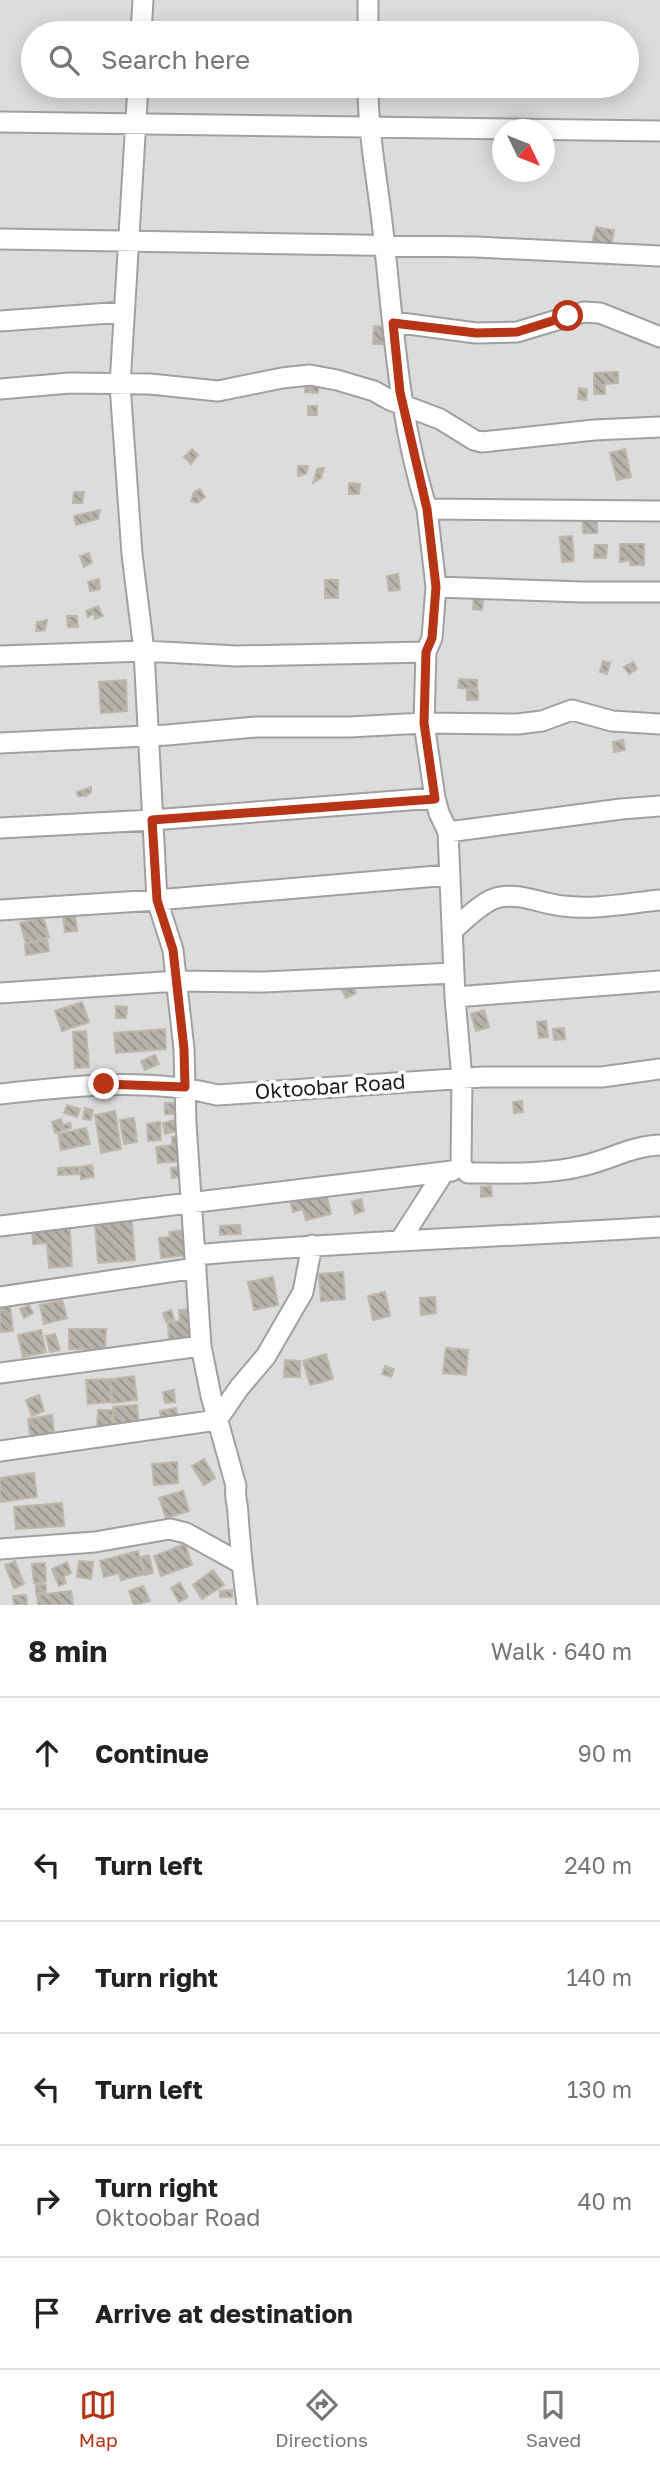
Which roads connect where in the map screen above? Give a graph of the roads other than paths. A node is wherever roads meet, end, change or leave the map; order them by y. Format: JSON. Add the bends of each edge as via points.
{"nodes":[{"id":1,"x":143,"y":0,"type":"edge"},
{"id":2,"x":368,"y":0,"type":"edge"},
{"id":3,"x":142,"y":21,"type":"edge"},
{"id":4,"x":368,"y":21,"type":"edge"},
{"id":5,"x":137,"y":98,"type":"edge"},
{"id":6,"x":368,"y":98,"type":"edge"},
{"id":7,"x":0,"y":122,"type":"edge"},
{"id":8,"x":135,"y":122,"type":"junction"},
{"id":9,"x":368,"y":126,"type":"junction"},
{"id":10,"x":660,"y":131,"type":"edge"},
{"id":11,"x":0,"y":239,"type":"edge"},
{"id":12,"x":128,"y":241,"type":"junction"},
{"id":13,"x":385,"y":245,"type":"junction"},
{"id":14,"x":660,"y":256,"type":"edge"},
{"id":15,"x":124,"y":312,"type":"junction"},
{"id":16,"x":0,"y":321,"type":"edge"},
{"id":17,"x":393,"y":323,"type":"junction"},
{"id":18,"x":660,"y":337,"type":"edge"},
{"id":19,"x":120,"y":385,"type":"junction"},
{"id":20,"x":0,"y":389,"type":"edge"},
{"id":21,"x":401,"y":404,"type":"junction"},
{"id":22,"x":660,"y":427,"type":"edge"},
{"id":23,"x":427,"y":509,"type":"junction"},
{"id":24,"x":660,"y":511,"type":"edge"},
{"id":25,"x":436,"y":587,"type":"junction"},
{"id":26,"x":660,"y":592,"type":"edge"},
{"id":27,"x":144,"y":651,"type":"junction"},
{"id":28,"x":426,"y":652,"type":"junction"},
{"id":29,"x":0,"y":656,"type":"edge"},
{"id":30,"x":424,"y":723,"type":"junction"},
{"id":31,"x":660,"y":724,"type":"edge"},
{"id":32,"x":149,"y":735,"type":"junction"},
{"id":33,"x":0,"y":743,"type":"edge"},
{"id":34,"x":435,"y":799,"type":"junction"},
{"id":35,"x":660,"y":806,"type":"edge"},
{"id":36,"x":152,"y":820,"type":"junction"},
{"id":37,"x":0,"y":828,"type":"edge"},
{"id":38,"x":447,"y":832,"type":"junction"},
{"id":39,"x":449,"y":875,"type":"junction"},
{"id":40,"x":157,"y":900,"type":"junction"},
{"id":41,"x":660,"y":900,"type":"edge"},
{"id":42,"x":0,"y":910,"type":"edge"},
{"id":43,"x":452,"y":931,"type":"junction"},
{"id":44,"x":454,"y":973,"type":"junction"},
{"id":45,"x":177,"y":981,"type":"junction"},
{"id":46,"x":660,"y":981,"type":"edge"},
{"id":47,"x":0,"y":993,"type":"edge"},
{"id":48,"x":454,"y":997,"type":"junction"},
{"id":49,"x":660,"y":1069,"type":"edge"},
{"id":50,"x":462,"y":1079,"type":"junction"},
{"id":51,"x":185,"y":1087,"type":"junction"},
{"id":52,"x":0,"y":1094,"type":"edge"},
{"id":53,"x":660,"y":1145,"type":"edge"},
{"id":54,"x":454,"y":1171,"type":"junction"},
{"id":55,"x":193,"y":1203,"type":"junction"},
{"id":56,"x":0,"y":1226,"type":"edge"},
{"id":57,"x":660,"y":1227,"type":"edge"},
{"id":58,"x":401,"y":1239,"type":"junction"},
{"id":59,"x":312,"y":1245,"type":"junction"},
{"id":60,"x":195,"y":1261,"type":"junction"},
{"id":61,"x":0,"y":1297,"type":"edge"},
{"id":62,"x":201,"y":1346,"type":"junction"},
{"id":63,"x":0,"y":1373,"type":"edge"},
{"id":64,"x":217,"y":1420,"type":"junction"},
{"id":65,"x":0,"y":1451,"type":"edge"},
{"id":66,"x":0,"y":1549,"type":"edge"},
{"id":67,"x":242,"y":1564,"type":"junction"},
{"id":68,"x":247,"y":1605,"type":"edge"}],
"edges":[{"from":1,"to":3,"type":"street"},
{"from":2,"to":4,"type":"street"},
{"from":5,"to":8,"type":"street"},
{"from":6,"to":9,"type":"street"},
{"from":7,"to":8,"type":"street"},
{"from":8,"to":9,"type":"street"},
{"from":8,"to":12,"type":"street"},
{"from":9,"to":10,"type":"street"},
{"from":9,"to":13,"type":"street"},
{"from":11,"to":12,"type":"street"},
{"from":12,"to":13,"type":"street"},
{"from":12,"to":15,"type":"street"},
{"from":13,"to":14,"type":"street"},
{"from":13,"to":17,"type":"street"},
{"from":15,"to":16,"type":"street"},
{"from":15,"to":19,"type":"street"},
{"from":17,"to":18,"type":"street","via":[[476,333],[517,332],[592,312]]},
{"from":17,"to":21,"type":"street"},
{"from":19,"to":20,"type":"street","via":[[70,383]]},
{"from":19,"to":21,"type":"street","via":[[218,391],[310,375],[350,383]]},
{"from":19,"to":27,"type":"street"},
{"from":21,"to":22,"type":"street","via":[[482,442]]},
{"from":21,"to":23,"type":"street"},
{"from":23,"to":24,"type":"street"},
{"from":23,"to":25,"type":"street"},
{"from":25,"to":26,"type":"street"},
{"from":25,"to":28,"type":"street","via":[[432,638]]},
{"from":27,"to":28,"type":"street","via":[[237,656]]},
{"from":27,"to":29,"type":"street"},
{"from":27,"to":32,"type":"street"},
{"from":28,"to":30,"type":"street"},
{"from":30,"to":31,"type":"street","via":[[518,724],[572,710],[612,721]]},
{"from":30,"to":32,"type":"street"},
{"from":30,"to":34,"type":"street"},
{"from":32,"to":33,"type":"street"},
{"from":32,"to":36,"type":"street"},
{"from":34,"to":36,"type":"street"},
{"from":34,"to":38,"type":"street"},
{"from":35,"to":38,"type":"street"},
{"from":36,"to":37,"type":"street"},
{"from":36,"to":40,"type":"street"},
{"from":38,"to":39,"type":"street"},
{"from":39,"to":40,"type":"street"},
{"from":39,"to":43,"type":"street"},
{"from":40,"to":42,"type":"street"},
{"from":40,"to":45,"type":"street","via":[[173,950]]},
{"from":41,"to":43,"type":"street","via":[[564,906],[497,897]]},
{"from":43,"to":44,"type":"street"},
{"from":44,"to":45,"type":"street","via":[[264,982]]},
{"from":44,"to":48,"type":"street"},
{"from":45,"to":47,"type":"street"},
{"from":45,"to":51,"type":"street"},
{"from":46,"to":48,"type":"street"},
{"from":48,"to":50,"type":"street"},
{"from":49,"to":50,"type":"street","name":"Oktoobar Road","via":[[602,1077]]},
{"from":50,"to":51,"type":"street","name":"Oktoobar Road","via":[[217,1095]]},
{"from":50,"to":54,"type":"street","via":[[460,1158]]},
{"from":51,"to":52,"type":"street","name":"Oktoobar Road","via":[[104,1084]]},
{"from":51,"to":55,"type":"street"},
{"from":53,"to":54,"type":"street","via":[[626,1150],[563,1170]]},
{"from":54,"to":55,"type":"street"},
{"from":54,"to":58,"type":"street"},
{"from":55,"to":56,"type":"street"},
{"from":55,"to":60,"type":"street"},
{"from":57,"to":58,"type":"street"},
{"from":58,"to":59,"type":"street"},
{"from":59,"to":60,"type":"street"},
{"from":59,"to":64,"type":"street","via":[[303,1292],[266,1356]]},
{"from":60,"to":61,"type":"street"},
{"from":60,"to":62,"type":"street"},
{"from":62,"to":63,"type":"street"},
{"from":62,"to":64,"type":"street"},
{"from":64,"to":65,"type":"street"},
{"from":64,"to":67,"type":"street","via":[[236,1486]]},
{"from":66,"to":67,"type":"street","via":[[95,1542],[170,1529]]},
{"from":67,"to":68,"type":"street"}]}
